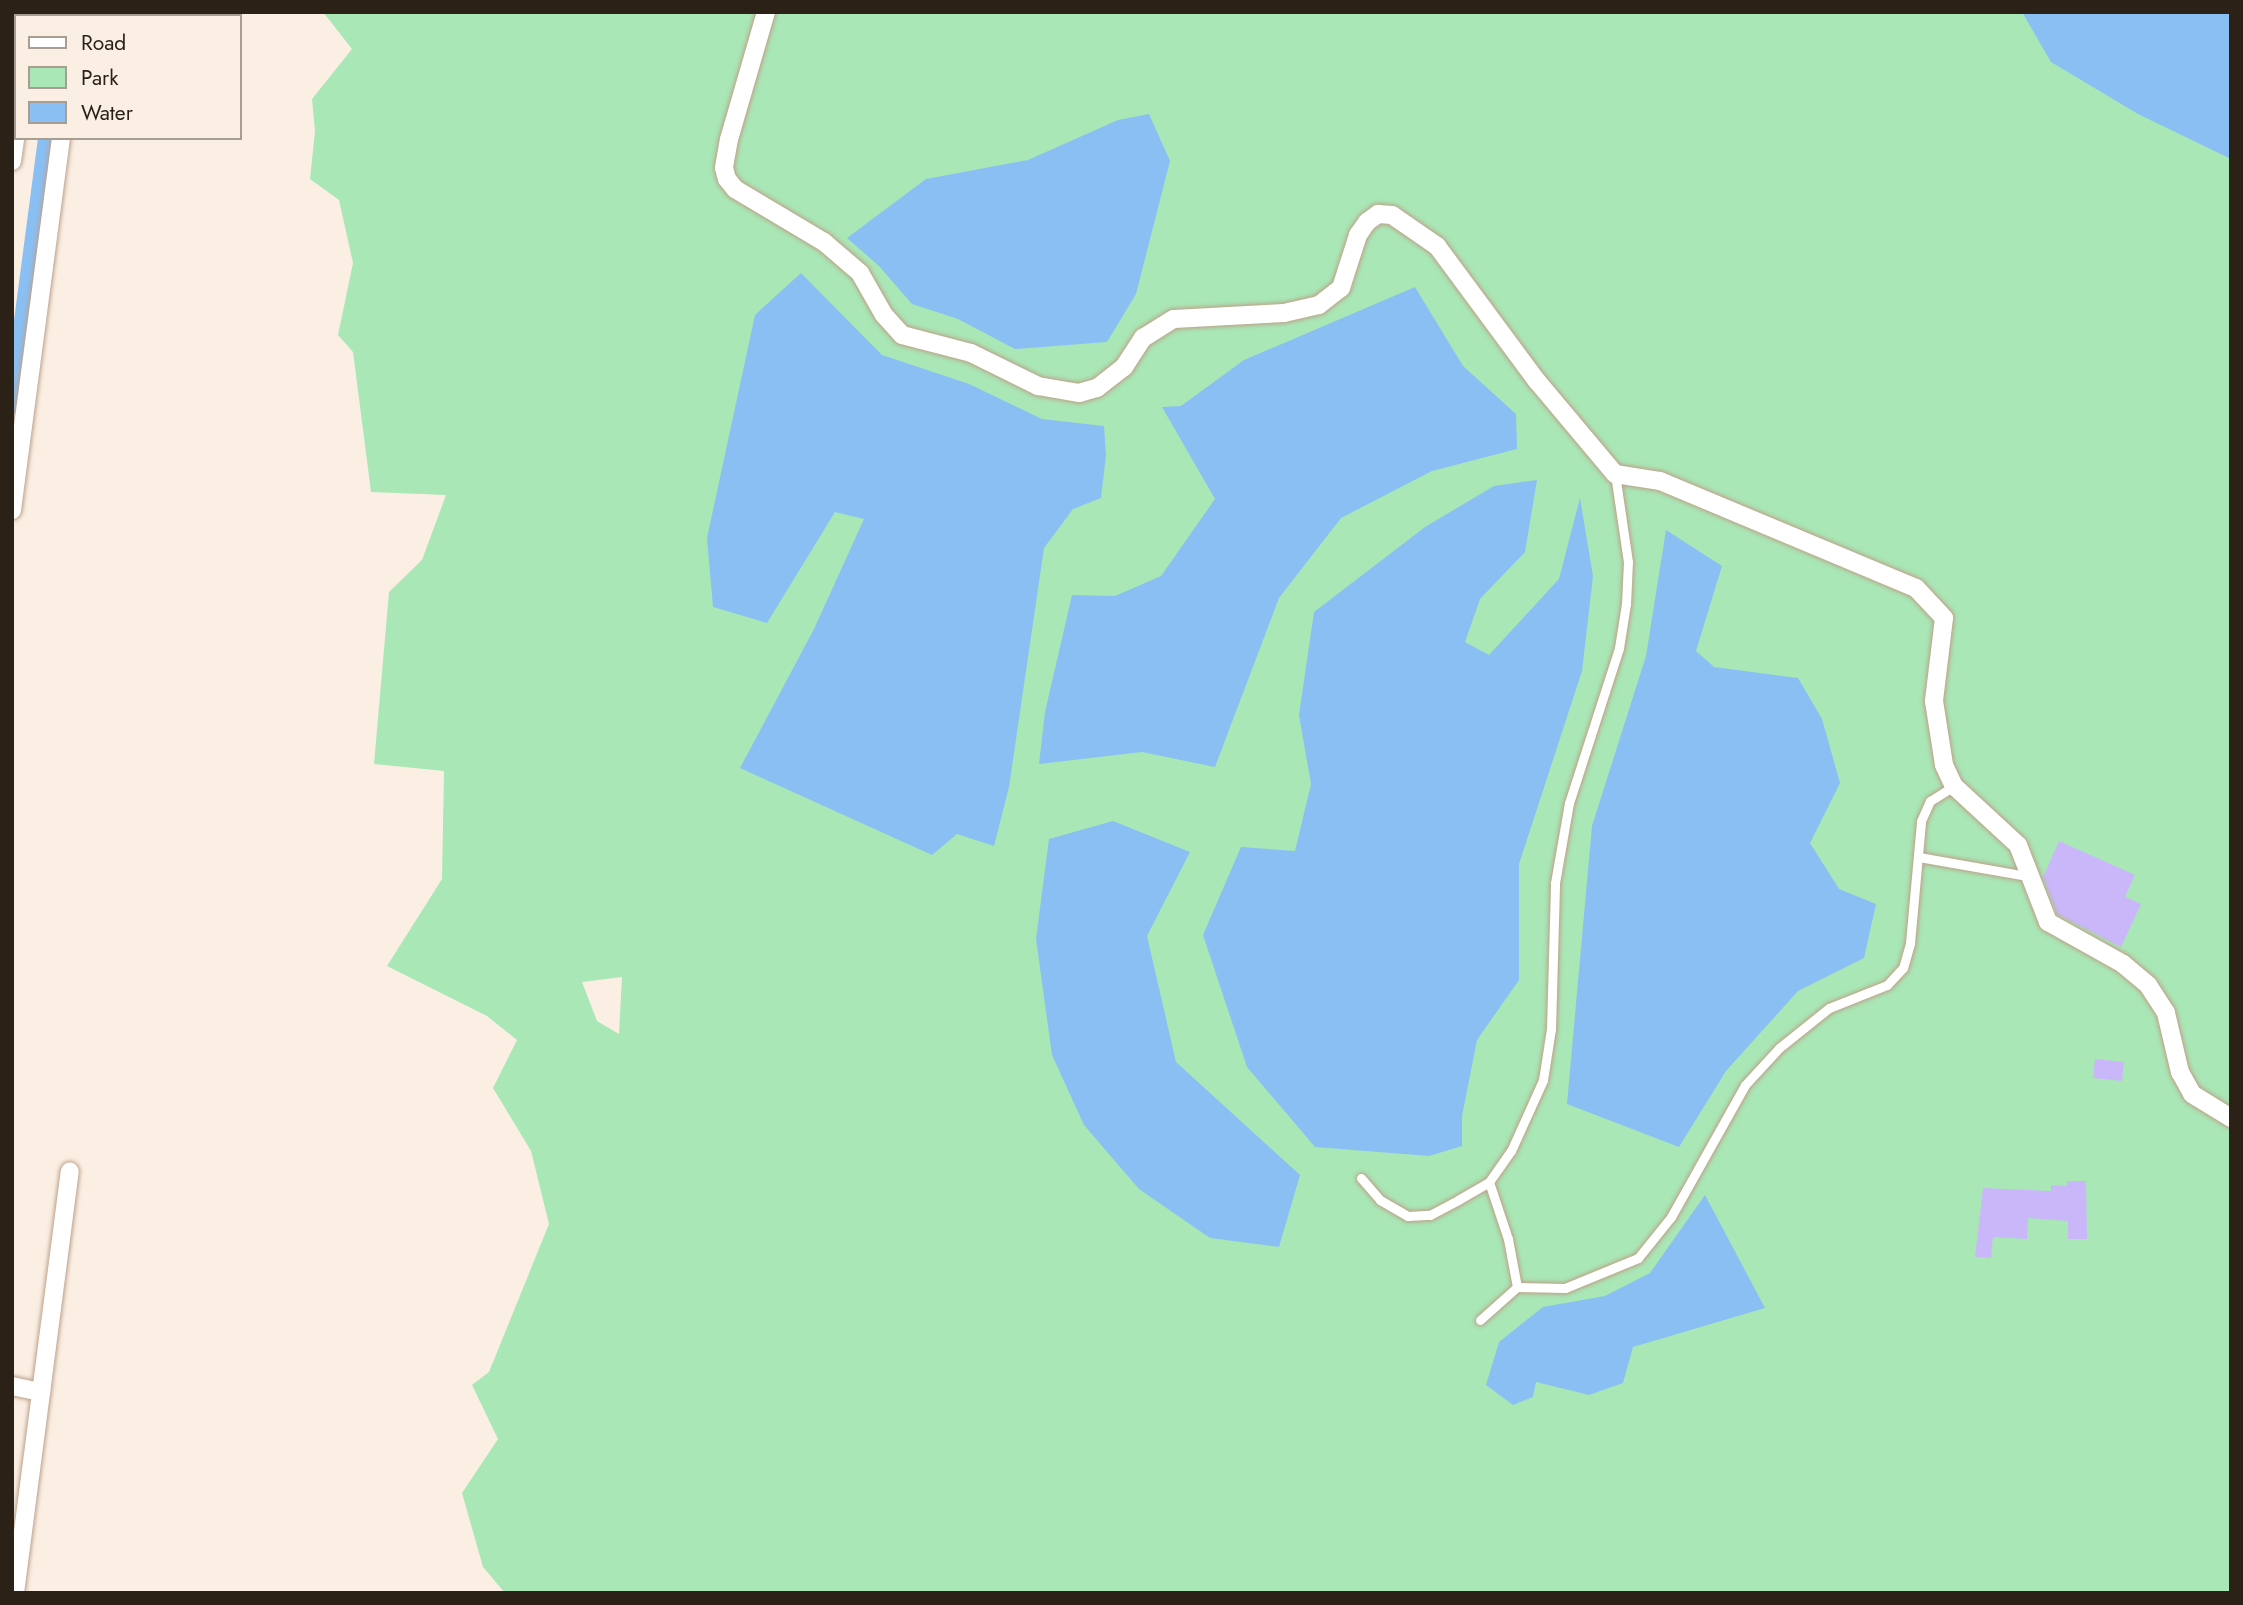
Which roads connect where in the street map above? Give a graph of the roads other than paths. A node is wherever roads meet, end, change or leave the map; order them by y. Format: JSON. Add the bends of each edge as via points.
{"nodes":[{"id":1,"x":766,"y":12,"type":"edge"},
{"id":2,"x":15,"y":140,"type":"edge"},
{"id":3,"x":61,"y":140,"type":"edge"},
{"id":4,"x":12,"y":161,"type":"edge"},
{"id":5,"x":1615,"y":474,"type":"junction"},
{"id":6,"x":12,"y":510,"type":"edge"},
{"id":7,"x":1954,"y":786,"type":"junction"},
{"id":8,"x":1919,"y":857,"type":"junction"},
{"id":9,"x":2027,"y":876,"type":"junction"},
{"id":10,"x":2231,"y":1118,"type":"edge"},
{"id":11,"x":70,"y":1172,"type":"dead end"},
{"id":12,"x":1361,"y":1178,"type":"dead end"},
{"id":13,"x":1489,"y":1182,"type":"junction"},
{"id":14,"x":1517,"y":1287,"type":"junction"},
{"id":15,"x":1480,"y":1320,"type":"dead end"},
{"id":16,"x":12,"y":1387,"type":"edge"},
{"id":17,"x":41,"y":1392,"type":"junction"},
{"id":18,"x":15,"y":1593,"type":"edge"}],
"edges":[{"from":1,"to":5,"type":"street","via":[[729,139],[723,168],[727,179],[735,189],[824,242],[860,273],[884,315],[902,335],[971,353],[1038,386],[1079,393],[1097,388],[1124,367],[1143,338],[1174,319],[1284,313],[1332,298],[1341,288],[1358,235],[1367,222],[1378,214],[1391,215],[1437,246],[1528,370]]},
{"from":2,"to":4,"type":"street"},
{"from":3,"to":6,"type":"street"},
{"from":5,"to":7,"type":"street","via":[[1660,481],[1907,583],[1938,606],[1944,618],[1935,668],[1937,732]]},
{"from":5,"to":13,"type":"lane","via":[[1628,562],[1626,604],[1619,648],[1569,803],[1555,883],[1551,1029],[1544,1080],[1524,1129]]},
{"from":7,"to":8,"type":"lane","via":[[1930,801],[1921,821]]},
{"from":7,"to":9,"type":"street","via":[[2018,845]]},
{"from":8,"to":9,"type":"lane"},
{"from":8,"to":14,"type":"lane","via":[[1910,943],[1902,968],[1887,985],[1829,1008],[1795,1031],[1762,1066],[1731,1109],[1671,1217],[1638,1258],[1565,1289]]},
{"from":9,"to":10,"type":"street","via":[[2048,922],[2123,964],[2148,985],[2166,1013],[2180,1072],[2192,1094]]},
{"from":11,"to":17,"type":"street"},
{"from":12,"to":13,"type":"lane","via":[[1393,1209],[1420,1217]]},
{"from":13,"to":14,"type":"lane","via":[[1508,1239]]},
{"from":14,"to":15,"type":"lane"},
{"from":16,"to":17,"type":"street"},
{"from":17,"to":18,"type":"street"}]}
